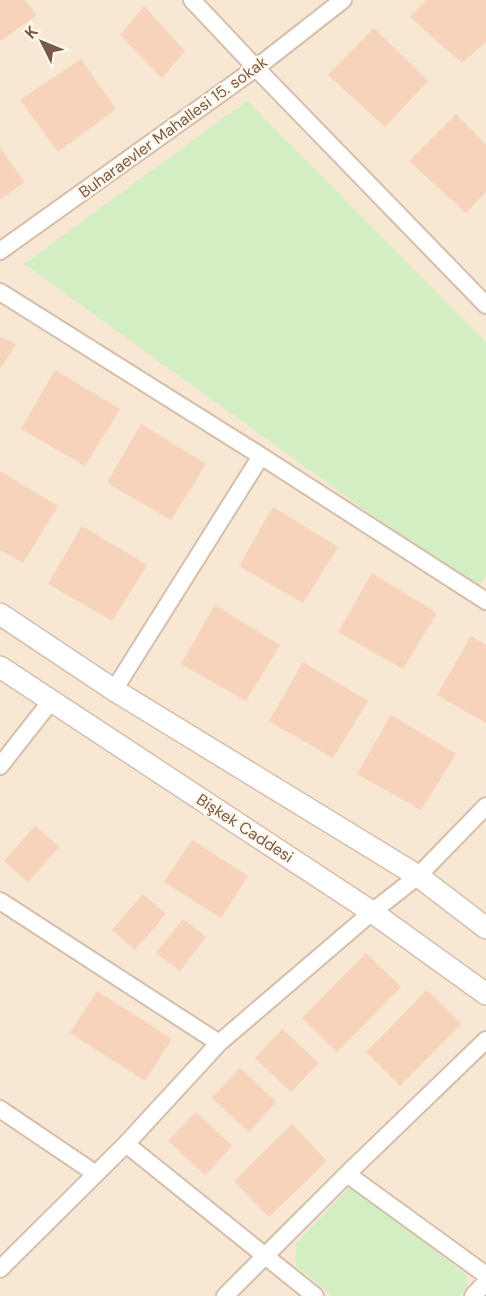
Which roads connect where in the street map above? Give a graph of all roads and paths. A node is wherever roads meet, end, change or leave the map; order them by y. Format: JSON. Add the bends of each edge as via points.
{"nodes":[{"id":1,"x":192,"y":0,"type":"edge"},
{"id":2,"x":342,"y":0,"type":"edge"},
{"id":3,"x":256,"y":68,"type":"junction"},
{"id":4,"x":0,"y":251,"type":"edge"},
{"id":5,"x":0,"y":292,"type":"edge"},
{"id":6,"x":486,"y":305,"type":"edge"},
{"id":7,"x":261,"y":456,"type":"junction"},
{"id":8,"x":486,"y":601,"type":"edge"},
{"id":9,"x":0,"y":614,"type":"edge"},
{"id":10,"x":0,"y":667,"type":"edge"},
{"id":11,"x":114,"y":690,"type":"junction"},
{"id":12,"x":51,"y":701,"type":"junction"},
{"id":13,"x":0,"y":766,"type":"edge"},
{"id":14,"x":486,"y":806,"type":"edge"},
{"id":15,"x":417,"y":876,"type":"junction"},
{"id":16,"x":0,"y":901,"type":"edge"},
{"id":17,"x":372,"y":912,"type":"junction"},
{"id":18,"x":486,"y":928,"type":"edge"},
{"id":19,"x":486,"y":994,"type":"edge"},
{"id":20,"x":486,"y":1040,"type":"edge"},
{"id":21,"x":219,"y":1043,"type":"junction"},
{"id":22,"x":0,"y":1110,"type":"edge"},
{"id":23,"x":126,"y":1144,"type":"junction"},
{"id":24,"x":96,"y":1174,"type":"junction"},
{"id":25,"x":347,"y":1174,"type":"junction"},
{"id":26,"x":265,"y":1255,"type":"junction"},
{"id":27,"x":0,"y":1269,"type":"edge"},
{"id":28,"x":486,"y":1275,"type":"edge"},
{"id":29,"x":486,"y":1282,"type":"edge"},
{"id":30,"x":225,"y":1296,"type":"edge"},
{"id":31,"x":315,"y":1296,"type":"edge"},
{"id":32,"x":473,"y":1296,"type":"edge"}],
"edges":[{"from":1,"to":3,"type":"street"},
{"from":2,"to":3,"type":"street","name":"Buharaevler Mahallesi 15. sokak"},
{"from":3,"to":4,"type":"street","name":"Buharaevler Mahallesi 15. sokak"},
{"from":3,"to":6,"type":"street"},
{"from":5,"to":7,"type":"street"},
{"from":7,"to":8,"type":"street"},
{"from":7,"to":11,"type":"street"},
{"from":9,"to":11,"type":"street"},
{"from":10,"to":12,"type":"street","name":"Bişkek Caddesi"},
{"from":11,"to":15,"type":"street"},
{"from":12,"to":13,"type":"street"},
{"from":12,"to":17,"type":"street","name":"Bişkek Caddesi"},
{"from":14,"to":15,"type":"street"},
{"from":15,"to":17,"type":"street"},
{"from":15,"to":18,"type":"street"},
{"from":16,"to":21,"type":"street"},
{"from":17,"to":19,"type":"street","name":"Bişkek Caddesi"},
{"from":17,"to":21,"type":"street"},
{"from":20,"to":25,"type":"street"},
{"from":21,"to":23,"type":"street"},
{"from":22,"to":24,"type":"street"},
{"from":23,"to":24,"type":"street"},
{"from":23,"to":26,"type":"street"},
{"from":24,"to":27,"type":"street"},
{"from":25,"to":26,"type":"street"},
{"from":25,"to":28,"type":"street"},
{"from":26,"to":30,"type":"street"},
{"from":26,"to":31,"type":"street"},
{"from":29,"to":32,"type":"street"}]}
